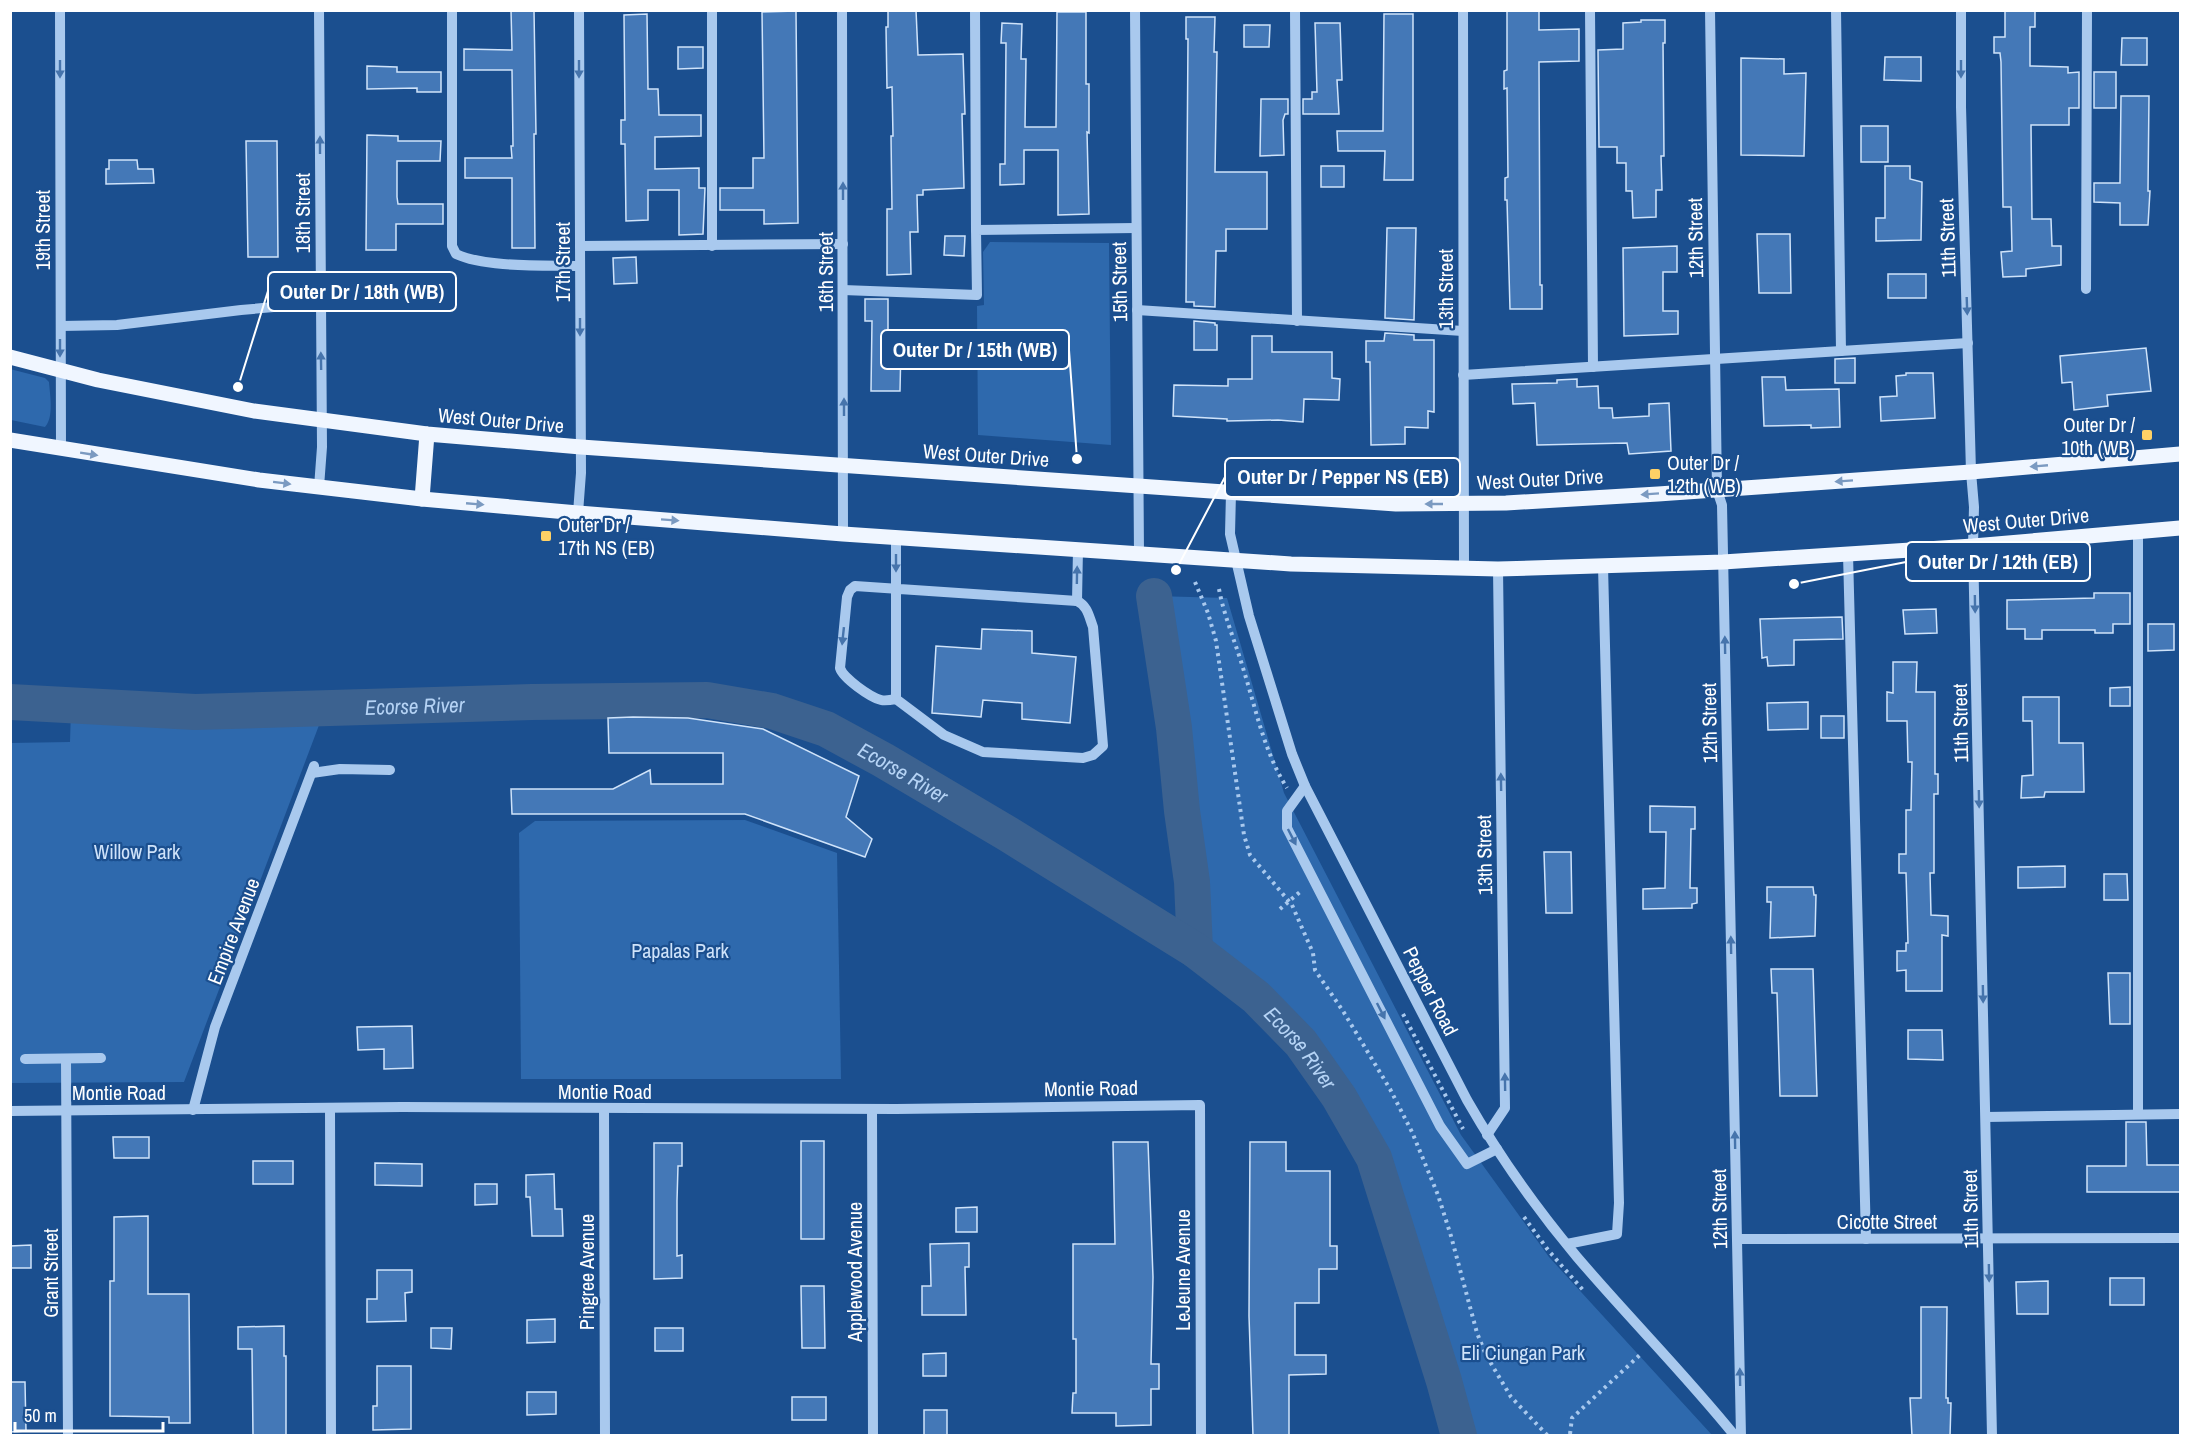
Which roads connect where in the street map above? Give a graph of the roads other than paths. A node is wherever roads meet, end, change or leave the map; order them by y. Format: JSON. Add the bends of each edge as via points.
{"nodes":[{"id":1,"x":60,"y":10,"type":"edge"},
{"id":2,"x":319,"y":10,"type":"edge"},
{"id":3,"x":452,"y":10,"type":"edge"},
{"id":4,"x":579,"y":10,"type":"edge"},
{"id":5,"x":711,"y":10,"type":"edge"},
{"id":6,"x":842,"y":10,"type":"edge"},
{"id":7,"x":975,"y":10,"type":"edge"},
{"id":8,"x":1135,"y":10,"type":"edge"},
{"id":9,"x":1295,"y":10,"type":"edge"},
{"id":10,"x":1463,"y":10,"type":"edge"},
{"id":11,"x":1590,"y":10,"type":"edge"},
{"id":12,"x":1710,"y":10,"type":"edge"},
{"id":13,"x":1836,"y":10,"type":"edge"},
{"id":14,"x":1960,"y":10,"type":"edge"},
{"id":15,"x":2087,"y":10,"type":"edge"},
{"id":16,"x":1136,"y":228,"type":"junction"},
{"id":17,"x":976,"y":230,"type":"junction"},
{"id":18,"x":843,"y":244,"type":"junction"},
{"id":19,"x":580,"y":246,"type":"junction"},
{"id":20,"x":712,"y":246,"type":"junction"},
{"id":21,"x":580,"y":266,"type":"junction"},
{"id":22,"x":2086,"y":289,"type":"dead end"},
{"id":23,"x":843,"y":290,"type":"junction"},
{"id":24,"x":444,"y":292,"type":"dead end"},
{"id":25,"x":320,"y":302,"type":"junction"},
{"id":26,"x":1137,"y":310,"type":"junction"},
{"id":27,"x":1297,"y":321,"type":"junction"},
{"id":28,"x":61,"y":326,"type":"junction"},
{"id":29,"x":1463,"y":332,"type":"junction"},
{"id":30,"x":1968,"y":344,"type":"junction"},
{"id":31,"x":1841,"y":351,"type":"junction"},
{"id":32,"x":10,"y":357,"type":"edge"},
{"id":33,"x":1715,"y":359,"type":"junction"},
{"id":34,"x":1593,"y":367,"type":"junction"},
{"id":35,"x":61,"y":370,"type":"junction"},
{"id":36,"x":1463,"y":375,"type":"junction"},
{"id":37,"x":321,"y":420,"type":"junction"},
{"id":38,"x":427,"y":434,"type":"junction"},
{"id":39,"x":10,"y":440,"type":"edge"},
{"id":40,"x":581,"y":447,"type":"junction"},
{"id":41,"x":61,"y":449,"type":"junction"},
{"id":42,"x":2181,"y":454,"type":"edge"},
{"id":43,"x":844,"y":466,"type":"junction"},
{"id":44,"x":1971,"y":472,"type":"junction"},
{"id":45,"x":1139,"y":486,"type":"junction"},
{"id":46,"x":319,"y":487,"type":"junction"},
{"id":47,"x":1717,"y":490,"type":"junction"},
{"id":48,"x":1232,"y":493,"type":"junction"},
{"id":49,"x":422,"y":499,"type":"junction"},
{"id":50,"x":1464,"y":504,"type":"junction"},
{"id":51,"x":578,"y":513,"type":"junction"},
{"id":52,"x":2181,"y":528,"type":"edge"},
{"id":53,"x":2138,"y":532,"type":"junction"},
{"id":54,"x":843,"y":534,"type":"junction"},
{"id":55,"x":896,"y":537,"type":"junction"},
{"id":56,"x":1973,"y":546,"type":"junction"},
{"id":57,"x":1078,"y":549,"type":"junction"},
{"id":58,"x":1138,"y":554,"type":"junction"},
{"id":59,"x":1848,"y":554,"type":"junction"},
{"id":60,"x":1236,"y":560,"type":"junction"},
{"id":61,"x":1723,"y":562,"type":"junction"},
{"id":62,"x":1603,"y":566,"type":"junction"},
{"id":63,"x":1464,"y":568,"type":"junction"},
{"id":64,"x":1498,"y":569,"type":"junction"},
{"id":65,"x":896,"y":588,"type":"junction"},
{"id":66,"x":1077,"y":601,"type":"junction"},
{"id":67,"x":896,"y":699,"type":"junction"},
{"id":68,"x":390,"y":770,"type":"dead end"},
{"id":69,"x":1305,"y":786,"type":"junction"},
{"id":70,"x":101,"y":1058,"type":"dead end"},
{"id":71,"x":25,"y":1059,"type":"dead end"},
{"id":72,"x":66,"y":1059,"type":"junction"},
{"id":73,"x":1200,"y":1105,"type":"joint"},
{"id":74,"x":330,"y":1108,"type":"junction"},
{"id":75,"x":604,"y":1109,"type":"junction"},
{"id":76,"x":872,"y":1109,"type":"junction"},
{"id":77,"x":66,"y":1110,"type":"junction"},
{"id":78,"x":193,"y":1110,"type":"junction"},
{"id":79,"x":10,"y":1111,"type":"edge"},
{"id":80,"x":2138,"y":1114,"type":"junction"},
{"id":81,"x":2181,"y":1114,"type":"edge"},
{"id":82,"x":1986,"y":1117,"type":"junction"},
{"id":83,"x":1487,"y":1134,"type":"junction"},
{"id":84,"x":1497,"y":1149,"type":"junction"},
{"id":85,"x":2181,"y":1238,"type":"edge"},
{"id":86,"x":1737,"y":1239,"type":"junction"},
{"id":87,"x":1866,"y":1239,"type":"junction"},
{"id":88,"x":1988,"y":1239,"type":"junction"},
{"id":89,"x":1567,"y":1244,"type":"junction"},
{"id":90,"x":68,"y":1436,"type":"edge"},
{"id":91,"x":331,"y":1436,"type":"edge"},
{"id":92,"x":605,"y":1436,"type":"edge"},
{"id":93,"x":873,"y":1436,"type":"edge"},
{"id":94,"x":1201,"y":1436,"type":"edge"},
{"id":95,"x":1735,"y":1436,"type":"edge"},
{"id":96,"x":1741,"y":1436,"type":"edge"},
{"id":97,"x":1992,"y":1436,"type":"edge"}],
"edges":[{"from":1,"to":28,"type":"street","name":"19th Street","one_way":true},
{"from":25,"to":2,"type":"street","name":"18th Street","one_way":true},
{"from":3,"to":21,"type":"street","via":[[452,246],[456,254],[475,260]]},
{"from":4,"to":19,"type":"street","name":"17th Street","one_way":true},
{"from":5,"to":20,"type":"street"},
{"from":18,"to":6,"type":"street","name":"16th Street","one_way":true},
{"from":7,"to":17,"type":"street"},
{"from":8,"to":16,"type":"street","name":"15th Street"},
{"from":9,"to":27,"type":"street"},
{"from":10,"to":29,"type":"street","name":"13th Street"},
{"from":11,"to":34,"type":"street"},
{"from":12,"to":33,"type":"street","name":"12th Street"},
{"from":13,"to":31,"type":"street"},
{"from":14,"to":30,"type":"street","name":"11th Street","one_way":true},
{"from":15,"to":22,"type":"street"},
{"from":16,"to":17,"type":"street"},
{"from":16,"to":26,"type":"street","name":"15th Street"},
{"from":17,"to":23,"type":"street","via":[[977,295]]},
{"from":18,"to":20,"type":"street"},
{"from":18,"to":23,"type":"street","name":"16th Street"},
{"from":19,"to":20,"type":"street"},
{"from":19,"to":21,"type":"street","name":"17th Street"},
{"from":21,"to":40,"type":"street","name":"17th Street","one_way":true},
{"from":43,"to":23,"type":"street","name":"16th Street","one_way":true},
{"from":24,"to":25,"type":"street"},
{"from":25,"to":28,"type":"street","via":[[117,326]]},
{"from":37,"to":25,"type":"street","name":"18th Street","one_way":true},
{"from":26,"to":27,"type":"street"},
{"from":26,"to":45,"type":"street","name":"15th Street"},
{"from":27,"to":29,"type":"street"},
{"from":28,"to":35,"type":"street","name":"19th Street","one_way":true},
{"from":29,"to":36,"type":"street","name":"13th Street"},
{"from":30,"to":31,"type":"street"},
{"from":30,"to":44,"type":"street","name":"11th Street"},
{"from":31,"to":33,"type":"street"},
{"from":32,"to":35,"type":"main road","name":"West Outer Drive"},
{"from":33,"to":34,"type":"street"},
{"from":33,"to":47,"type":"street","name":"12th Street"},
{"from":34,"to":36,"type":"street"},
{"from":35,"to":37,"type":"main road","name":"West Outer Drive","via":[[254,411]]},
{"from":35,"to":41,"type":"street","name":"19th Street"},
{"from":36,"to":50,"type":"street","name":"13th Street"},
{"from":37,"to":38,"type":"main road","name":"West Outer Drive"},
{"from":37,"to":46,"type":"street","name":"18th Street"},
{"from":38,"to":40,"type":"main road","name":"West Outer Drive"},
{"from":38,"to":49,"type":"main road"},
{"from":39,"to":41,"type":"main road","name":"West Outer Drive"},
{"from":40,"to":43,"type":"main road","name":"West Outer Drive"},
{"from":40,"to":51,"type":"street","name":"17th Street"},
{"from":41,"to":46,"type":"main road","name":"West Outer Drive","one_way":true},
{"from":42,"to":44,"type":"main road","name":"West Outer Drive","one_way":true},
{"from":43,"to":45,"type":"main road","name":"West Outer Drive"},
{"from":43,"to":54,"type":"street","name":"16th Street"},
{"from":44,"to":47,"type":"main road","name":"West Outer Drive","one_way":true},
{"from":44,"to":56,"type":"street","name":"11th Street"},
{"from":45,"to":48,"type":"main road","name":"West Outer Drive"},
{"from":45,"to":58,"type":"street","name":"15th Street"},
{"from":46,"to":49,"type":"main road","name":"West Outer Drive"},
{"from":47,"to":50,"type":"main road","name":"West Outer Drive","one_way":true},
{"from":47,"to":61,"type":"street","name":"12th Street","via":[[1722,505]]},
{"from":50,"to":48,"type":"main road","name":"West Outer Drive","one_way":true,"via":[[1396,504]]},
{"from":48,"to":60,"type":"street","name":"Pepper Road","via":[[1230,534]]},
{"from":49,"to":51,"type":"main road","name":"West Outer Drive","one_way":true},
{"from":50,"to":63,"type":"street","name":"13th Street"},
{"from":51,"to":54,"type":"main road","name":"West Outer Drive","one_way":true},
{"from":52,"to":53,"type":"main road","name":"West Outer Drive"},
{"from":53,"to":56,"type":"main road","name":"West Outer Drive"},
{"from":53,"to":80,"type":"street"},
{"from":54,"to":55,"type":"main road","name":"West Outer Drive"},
{"from":55,"to":57,"type":"main road","name":"West Outer Drive"},
{"from":55,"to":65,"type":"street","one_way":true},
{"from":56,"to":59,"type":"main road","name":"West Outer Drive"},
{"from":56,"to":82,"type":"street","name":"11th Street","one_way":true},
{"from":57,"to":58,"type":"main road","name":"West Outer Drive"},
{"from":66,"to":57,"type":"street","one_way":true},
{"from":58,"to":60,"type":"main road","name":"West Outer Drive"},
{"from":59,"to":61,"type":"main road","name":"West Outer Drive"},
{"from":59,"to":87,"type":"street"},
{"from":60,"to":63,"type":"main road","name":"West Outer Drive"},
{"from":60,"to":69,"type":"street","name":"Pepper Road","via":[[1249,616]]},
{"from":61,"to":62,"type":"main road","name":"West Outer Drive"},
{"from":86,"to":61,"type":"street","name":"12th Street","one_way":true},
{"from":62,"to":64,"type":"main road","name":"West Outer Drive"},
{"from":62,"to":89,"type":"street","via":[[1620,1203],[1617,1234]]},
{"from":63,"to":64,"type":"main road","name":"West Outer Drive"},
{"from":83,"to":64,"type":"street","name":"13th Street","one_way":true,"via":[[1505,1108]]},
{"from":65,"to":66,"type":"street"},
{"from":65,"to":67,"type":"street"},
{"from":65,"to":67,"type":"street","one_way":true,"via":[[855,586],[850,590],[840,668],[849,681],[881,700]]},
{"from":66,"to":67,"type":"street","via":[[1088,611],[1093,627],[1103,746],[1093,755],[1083,758],[983,752],[944,735]]},
{"from":68,"to":78,"type":"street","name":"Empire Avenue","via":[[313,770],[216,1027]]},
{"from":69,"to":83,"type":"street","name":"Pepper Road"},
{"from":69,"to":84,"type":"street","one_way":true,"via":[[1287,811],[1287,828],[1440,1126],[1467,1164]]},
{"from":70,"to":72,"type":"street"},
{"from":71,"to":72,"type":"street"},
{"from":72,"to":77,"type":"street","name":"Grant Street"},
{"from":73,"to":76,"type":"street","name":"Montie Road"},
{"from":73,"to":94,"type":"street","name":"LeJeune Avenue"},
{"from":74,"to":75,"type":"street","name":"Montie Road"},
{"from":74,"to":78,"type":"street","name":"Montie Road"},
{"from":74,"to":91,"type":"street"},
{"from":75,"to":76,"type":"street","name":"Montie Road"},
{"from":75,"to":92,"type":"street","name":"Pingree Avenue"},
{"from":76,"to":93,"type":"street","name":"Applewood Avenue"},
{"from":77,"to":78,"type":"street","name":"Montie Road"},
{"from":77,"to":79,"type":"street","name":"Montie Road"},
{"from":77,"to":90,"type":"street","name":"Grant Street"},
{"from":80,"to":81,"type":"street"},
{"from":80,"to":82,"type":"street"},
{"from":82,"to":88,"type":"street","name":"11th Street"},
{"from":83,"to":84,"type":"street","name":"Pepper Road"},
{"from":84,"to":89,"type":"street","name":"Pepper Road"},
{"from":85,"to":88,"type":"street","name":"Cicotte Street"},
{"from":86,"to":87,"type":"street","name":"Cicotte Street"},
{"from":96,"to":86,"type":"street","name":"12th Street","one_way":true},
{"from":87,"to":88,"type":"street","name":"Cicotte Street"},
{"from":88,"to":97,"type":"street","name":"11th Street","one_way":true},
{"from":89,"to":95,"type":"street","name":"Pepper Road"}]}
